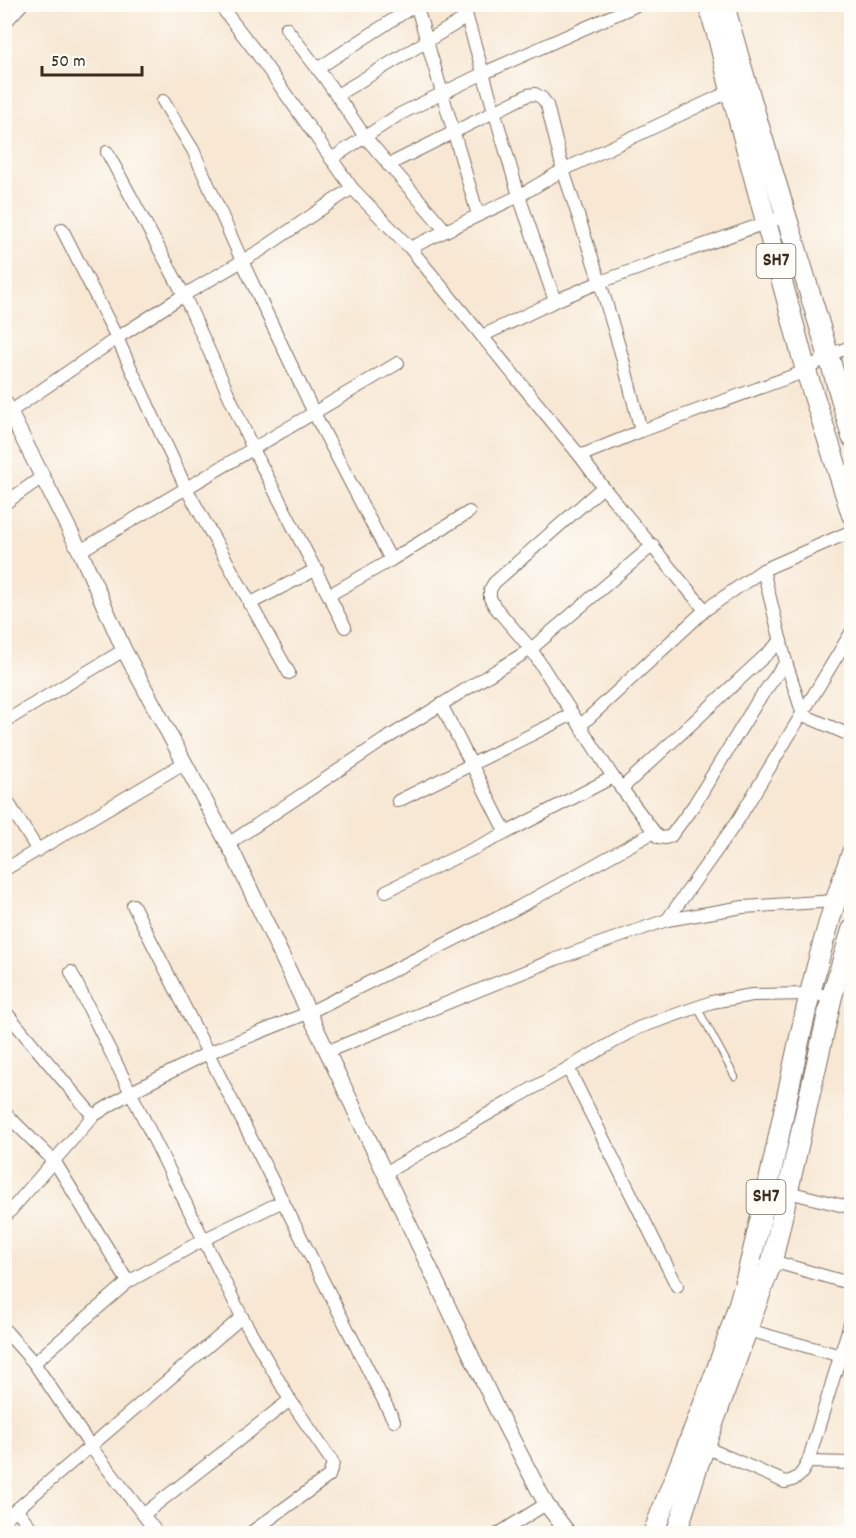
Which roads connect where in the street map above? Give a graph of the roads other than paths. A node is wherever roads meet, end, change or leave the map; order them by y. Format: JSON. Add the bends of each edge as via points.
{"nodes":[{"id":1,"x":22,"y":4,"type":"edge"},
{"id":2,"x":219,"y":4,"type":"edge"},
{"id":3,"x":639,"y":4,"type":"edge"},
{"id":4,"x":708,"y":4,"type":"edge"},
{"id":5,"x":724,"y":4,"type":"edge"},
{"id":6,"x":416,"y":5,"type":"edge"},
{"id":7,"x":465,"y":10,"type":"edge"},
{"id":8,"x":4,"y":24,"type":"edge"},
{"id":9,"x":286,"y":28,"type":"dead end"},
{"id":10,"x":427,"y":40,"type":"junction"},
{"id":11,"x":318,"y":69,"type":"junction"},
{"id":12,"x":484,"y":73,"type":"junction"},
{"id":13,"x":738,"y":87,"type":"junction"},
{"id":14,"x":442,"y":94,"type":"junction"},
{"id":15,"x":337,"y":95,"type":"junction"},
{"id":16,"x":163,"y":101,"type":"dead end"},
{"id":17,"x":495,"y":112,"type":"junction"},
{"id":18,"x":454,"y":132,"type":"junction"},
{"id":19,"x":366,"y":138,"type":"junction"},
{"id":20,"x":107,"y":152,"type":"dead end"},
{"id":21,"x":331,"y":159,"type":"junction"},
{"id":22,"x":388,"y":165,"type":"junction"},
{"id":23,"x":563,"y":170,"type":"junction"},
{"id":24,"x":352,"y":188,"type":"junction"},
{"id":25,"x":519,"y":196,"type":"junction"},
{"id":26,"x":478,"y":215,"type":"junction"},
{"id":27,"x":776,"y":220,"type":"junction"},
{"id":28,"x":62,"y":229,"type":"dead end"},
{"id":29,"x":446,"y":231,"type":"junction"},
{"id":30,"x":410,"y":248,"type":"junction"},
{"id":31,"x":242,"y":261,"type":"junction"},
{"id":32,"x":600,"y":282,"type":"junction"},
{"id":33,"x":184,"y":295,"type":"junction"},
{"id":34,"x":555,"y":301,"type":"junction"},
{"id":35,"x":482,"y":336,"type":"junction"},
{"id":36,"x":117,"y":338,"type":"junction"},
{"id":37,"x":852,"y":347,"type":"edge"},
{"id":38,"x":829,"y":354,"type":"junction"},
{"id":39,"x":398,"y":363,"type":"dead end"},
{"id":40,"x":806,"y":370,"type":"junction"},
{"id":41,"x":6,"y":410,"type":"edge"},
{"id":42,"x":314,"y":413,"type":"junction"},
{"id":43,"x":640,"y":431,"type":"junction"},
{"id":44,"x":852,"y":437,"type":"edge"},
{"id":45,"x":254,"y":449,"type":"junction"},
{"id":46,"x":580,"y":456,"type":"junction"},
{"id":47,"x":42,"y":477,"type":"junction"},
{"id":48,"x":186,"y":488,"type":"junction"},
{"id":49,"x":603,"y":488,"type":"junction"},
{"id":50,"x":4,"y":504,"type":"edge"},
{"id":51,"x":469,"y":512,"type":"dead end"},
{"id":52,"x":852,"y":515,"type":"edge"},
{"id":53,"x":852,"y":531,"type":"edge"},
{"id":54,"x":653,"y":545,"type":"junction"},
{"id":55,"x":80,"y":552,"type":"junction"},
{"id":56,"x":391,"y":560,"type":"junction"},
{"id":57,"x":317,"y":569,"type":"junction"},
{"id":58,"x":763,"y":570,"type":"junction"},
{"id":59,"x":329,"y":595,"type":"junction"},
{"id":60,"x":249,"y":604,"type":"junction"},
{"id":61,"x":705,"y":610,"type":"junction"},
{"id":62,"x":345,"y":627,"type":"dead end"},
{"id":63,"x":852,"y":631,"type":"edge"},
{"id":64,"x":781,"y":641,"type":"junction"},
{"id":65,"x":531,"y":649,"type":"junction"},
{"id":66,"x":124,"y":650,"type":"junction"},
{"id":67,"x":786,"y":662,"type":"junction"},
{"id":68,"x":289,"y":673,"type":"dead end"},
{"id":69,"x":441,"y":704,"type":"junction"},
{"id":70,"x":571,"y":715,"type":"junction"},
{"id":71,"x":803,"y":716,"type":"junction"},
{"id":72,"x":4,"y":722,"type":"edge"},
{"id":73,"x":580,"y":726,"type":"junction"},
{"id":74,"x":852,"y":736,"type":"edge"},
{"id":75,"x":184,"y":763,"type":"junction"},
{"id":76,"x":472,"y":765,"type":"junction"},
{"id":77,"x":613,"y":777,"type":"junction"},
{"id":78,"x":621,"y":789,"type":"junction"},
{"id":79,"x":4,"y":796,"type":"edge"},
{"id":80,"x":398,"y":801,"type":"dead end"},
{"id":81,"x":654,"y":832,"type":"junction"},
{"id":82,"x":506,"y":833,"type":"junction"},
{"id":83,"x":228,"y":844,"type":"junction"},
{"id":84,"x":37,"y":849,"type":"junction"},
{"id":85,"x":852,"y":853,"type":"edge"},
{"id":86,"x":4,"y":870,"type":"edge"},
{"id":87,"x":386,"y":891,"type":"dead end"},
{"id":88,"x":834,"y":901,"type":"junction"},
{"id":89,"x":133,"y":905,"type":"dead end"},
{"id":90,"x":667,"y":920,"type":"junction"},
{"id":91,"x":852,"y":930,"type":"edge"},
{"id":92,"x":71,"y":972,"type":"dead end"},
{"id":93,"x":811,"y":994,"type":"junction"},
{"id":94,"x":832,"y":996,"type":"junction"},
{"id":95,"x":697,"y":1007,"type":"junction"},
{"id":96,"x":4,"y":1010,"type":"edge"},
{"id":97,"x":308,"y":1013,"type":"junction"},
{"id":98,"x":326,"y":1052,"type":"junction"},
{"id":99,"x":208,"y":1053,"type":"junction"},
{"id":100,"x":568,"y":1068,"type":"junction"},
{"id":101,"x":735,"y":1077,"type":"dead end"},
{"id":102,"x":131,"y":1092,"type":"junction"},
{"id":103,"x":4,"y":1112,"type":"edge"},
{"id":104,"x":93,"y":1116,"type":"junction"},
{"id":105,"x":55,"y":1162,"type":"junction"},
{"id":106,"x":385,"y":1173,"type":"junction"},
{"id":107,"x":789,"y":1192,"type":"junction"},
{"id":108,"x":283,"y":1201,"type":"junction"},
{"id":109,"x":852,"y":1208,"type":"edge"},
{"id":110,"x":4,"y":1218,"type":"edge"},
{"id":111,"x":203,"y":1240,"type":"junction"},
{"id":112,"x":772,"y":1261,"type":"junction"},
{"id":113,"x":128,"y":1282,"type":"junction"},
{"id":114,"x":852,"y":1284,"type":"edge"},
{"id":115,"x":677,"y":1286,"type":"dead end"},
{"id":116,"x":242,"y":1317,"type":"junction"},
{"id":117,"x":852,"y":1317,"type":"edge"},
{"id":118,"x":4,"y":1329,"type":"edge"},
{"id":119,"x":748,"y":1329,"type":"junction"},
{"id":120,"x":846,"y":1357,"type":"edge"},
{"id":121,"x":34,"y":1363,"type":"junction"},
{"id":122,"x":290,"y":1400,"type":"junction"},
{"id":123,"x":394,"y":1421,"type":"dead end"},
{"id":124,"x":90,"y":1447,"type":"junction"},
{"id":125,"x":705,"y":1447,"type":"junction"},
{"id":126,"x":808,"y":1462,"type":"junction"},
{"id":127,"x":852,"y":1463,"type":"edge"},
{"id":128,"x":670,"y":1487,"type":"junction"},
{"id":129,"x":689,"y":1494,"type":"junction"},
{"id":130,"x":546,"y":1504,"type":"junction"},
{"id":131,"x":144,"y":1514,"type":"junction"},
{"id":132,"x":8,"y":1516,"type":"edge"},
{"id":133,"x":36,"y":1533,"type":"edge"},
{"id":134,"x":158,"y":1533,"type":"edge"},
{"id":135,"x":249,"y":1533,"type":"edge"},
{"id":136,"x":498,"y":1533,"type":"edge"},
{"id":137,"x":569,"y":1533,"type":"edge"},
{"id":138,"x":653,"y":1533,"type":"edge"},
{"id":139,"x":676,"y":1533,"type":"edge"}],
"edges":[{"from":1,"to":8,"type":"street"},
{"from":2,"to":21,"type":"street"},
{"from":3,"to":12,"type":"street"},
{"from":4,"to":13,"type":"main road","number":"SH7"},
{"from":5,"to":13,"type":"main road","number":"SH7"},
{"from":6,"to":10,"type":"street"},
{"from":6,"to":11,"type":"street"},
{"from":7,"to":10,"type":"street"},
{"from":7,"to":12,"type":"street"},
{"from":9,"to":11,"type":"street"},
{"from":10,"to":14,"type":"street"},
{"from":10,"to":15,"type":"street"},
{"from":11,"to":15,"type":"street"},
{"from":12,"to":14,"type":"street"},
{"from":12,"to":17,"type":"street"},
{"from":13,"to":23,"type":"street"},
{"from":13,"to":27,"type":"main road","number":"SH7"},
{"from":14,"to":18,"type":"street"},
{"from":14,"to":19,"type":"street","via":[[400,114]]},
{"from":15,"to":19,"type":"street"},
{"from":16,"to":31,"type":"street","via":[[193,150]]},
{"from":17,"to":18,"type":"street"},
{"from":17,"to":23,"type":"street","via":[[528,95],[542,98]]},
{"from":17,"to":25,"type":"street"},
{"from":18,"to":22,"type":"street"},
{"from":18,"to":26,"type":"street"},
{"from":19,"to":21,"type":"street"},
{"from":19,"to":22,"type":"street"},
{"from":20,"to":33,"type":"street"},
{"from":21,"to":24,"type":"street"},
{"from":22,"to":29,"type":"street"},
{"from":23,"to":25,"type":"street"},
{"from":23,"to":32,"type":"street"},
{"from":24,"to":30,"type":"street"},
{"from":24,"to":31,"type":"street"},
{"from":25,"to":26,"type":"street"},
{"from":25,"to":34,"type":"street"},
{"from":26,"to":29,"type":"street"},
{"from":27,"to":32,"type":"street"},
{"from":27,"to":38,"type":"main road","number":"SH7"},
{"from":27,"to":40,"type":"main road","number":"SH7"},
{"from":28,"to":36,"type":"street"},
{"from":29,"to":30,"type":"street"},
{"from":30,"to":35,"type":"street"},
{"from":31,"to":33,"type":"street"},
{"from":31,"to":42,"type":"street"},
{"from":32,"to":34,"type":"street"},
{"from":32,"to":43,"type":"street"},
{"from":33,"to":36,"type":"street"},
{"from":33,"to":45,"type":"street"},
{"from":34,"to":35,"type":"street"},
{"from":35,"to":46,"type":"street"},
{"from":36,"to":41,"type":"street"},
{"from":36,"to":48,"type":"street"},
{"from":37,"to":38,"type":"street"},
{"from":38,"to":40,"type":"street"},
{"from":38,"to":44,"type":"main road","number":"SH7"},
{"from":39,"to":42,"type":"street"},
{"from":40,"to":43,"type":"street"},
{"from":40,"to":52,"type":"main road","number":"SH7"},
{"from":41,"to":47,"type":"street"},
{"from":42,"to":45,"type":"street"},
{"from":42,"to":56,"type":"street"},
{"from":43,"to":46,"type":"street"},
{"from":45,"to":48,"type":"street"},
{"from":45,"to":57,"type":"street"},
{"from":46,"to":49,"type":"street"},
{"from":47,"to":50,"type":"street"},
{"from":47,"to":55,"type":"street"},
{"from":48,"to":55,"type":"street"},
{"from":48,"to":60,"type":"street"},
{"from":49,"to":54,"type":"street"},
{"from":49,"to":65,"type":"street","via":[[490,590],[495,607]]},
{"from":51,"to":56,"type":"street"},
{"from":53,"to":58,"type":"street"},
{"from":54,"to":61,"type":"street"},
{"from":54,"to":65,"type":"street"},
{"from":55,"to":66,"type":"street"},
{"from":56,"to":59,"type":"street"},
{"from":57,"to":59,"type":"street"},
{"from":57,"to":60,"type":"street"},
{"from":58,"to":61,"type":"street"},
{"from":58,"to":64,"type":"street"},
{"from":59,"to":62,"type":"street"},
{"from":60,"to":68,"type":"street"},
{"from":61,"to":73,"type":"street"},
{"from":63,"to":71,"type":"street"},
{"from":64,"to":67,"type":"street"},
{"from":64,"to":78,"type":"street"},
{"from":65,"to":69,"type":"street"},
{"from":65,"to":70,"type":"street"},
{"from":66,"to":72,"type":"street"},
{"from":66,"to":75,"type":"street"},
{"from":67,"to":71,"type":"street"},
{"from":67,"to":81,"type":"street","via":[[671,836],[658,837]]},
{"from":69,"to":76,"type":"street"},
{"from":69,"to":83,"type":"street"},
{"from":70,"to":73,"type":"street"},
{"from":70,"to":76,"type":"street"},
{"from":71,"to":74,"type":"street"},
{"from":71,"to":90,"type":"street","via":[[738,820]]},
{"from":73,"to":77,"type":"street"},
{"from":75,"to":83,"type":"street"},
{"from":75,"to":84,"type":"street"},
{"from":76,"to":80,"type":"street"},
{"from":76,"to":82,"type":"street"},
{"from":77,"to":78,"type":"street"},
{"from":77,"to":82,"type":"street"},
{"from":78,"to":81,"type":"street"},
{"from":79,"to":84,"type":"street"},
{"from":81,"to":97,"type":"street","via":[[517,908]]},
{"from":82,"to":87,"type":"street"},
{"from":83,"to":97,"type":"street"},
{"from":84,"to":86,"type":"street"},
{"from":85,"to":88,"type":"main road","number":"SH7"},
{"from":88,"to":90,"type":"street","via":[[743,907]]},
{"from":88,"to":93,"type":"main road","number":"SH7"},
{"from":89,"to":99,"type":"street"},
{"from":90,"to":98,"type":"street","via":[[556,959]]},
{"from":91,"to":94,"type":"main road","number":"SH7"},
{"from":92,"to":102,"type":"street"},
{"from":93,"to":94,"type":"street"},
{"from":93,"to":95,"type":"street","via":[[752,995]]},
{"from":93,"to":128,"type":"main road","number":"SH7","via":[[743,1288]]},
{"from":94,"to":107,"type":"main road","number":"SH7"},
{"from":95,"to":100,"type":"street","via":[[638,1028]]},
{"from":95,"to":101,"type":"lane"},
{"from":96,"to":104,"type":"street"},
{"from":97,"to":98,"type":"street"},
{"from":97,"to":99,"type":"street"},
{"from":98,"to":106,"type":"street"},
{"from":99,"to":102,"type":"street"},
{"from":99,"to":108,"type":"street"},
{"from":100,"to":106,"type":"street"},
{"from":100,"to":115,"type":"street"},
{"from":102,"to":104,"type":"street"},
{"from":102,"to":111,"type":"street"},
{"from":103,"to":105,"type":"street"},
{"from":104,"to":105,"type":"street"},
{"from":105,"to":110,"type":"street"},
{"from":105,"to":113,"type":"street"},
{"from":106,"to":130,"type":"street"},
{"from":107,"to":109,"type":"street"},
{"from":107,"to":112,"type":"main road","number":"SH7"},
{"from":108,"to":111,"type":"street"},
{"from":108,"to":123,"type":"street"},
{"from":111,"to":113,"type":"street"},
{"from":111,"to":116,"type":"street"},
{"from":112,"to":114,"type":"street"},
{"from":112,"to":119,"type":"main road","number":"SH7"},
{"from":113,"to":121,"type":"street"},
{"from":116,"to":122,"type":"street"},
{"from":116,"to":124,"type":"street"},
{"from":117,"to":120,"type":"street"},
{"from":118,"to":121,"type":"street"},
{"from":119,"to":120,"type":"street"},
{"from":119,"to":125,"type":"main road","number":"SH7"},
{"from":120,"to":126,"type":"street"},
{"from":121,"to":124,"type":"street"},
{"from":122,"to":131,"type":"street"},
{"from":122,"to":135,"type":"street","via":[[330,1455],[333,1468],[329,1476]]},
{"from":124,"to":131,"type":"street"},
{"from":124,"to":132,"type":"street"},
{"from":125,"to":126,"type":"street","via":[[785,1482],[802,1475]]},
{"from":125,"to":129,"type":"main road","number":"SH7"},
{"from":126,"to":127,"type":"street"},
{"from":128,"to":129,"type":"main road"},
{"from":128,"to":138,"type":"main road","number":"SH7"},
{"from":129,"to":139,"type":"main road","number":"SH7"},
{"from":130,"to":136,"type":"street"},
{"from":130,"to":137,"type":"street"},
{"from":131,"to":134,"type":"street"},
{"from":132,"to":133,"type":"street"}]}
